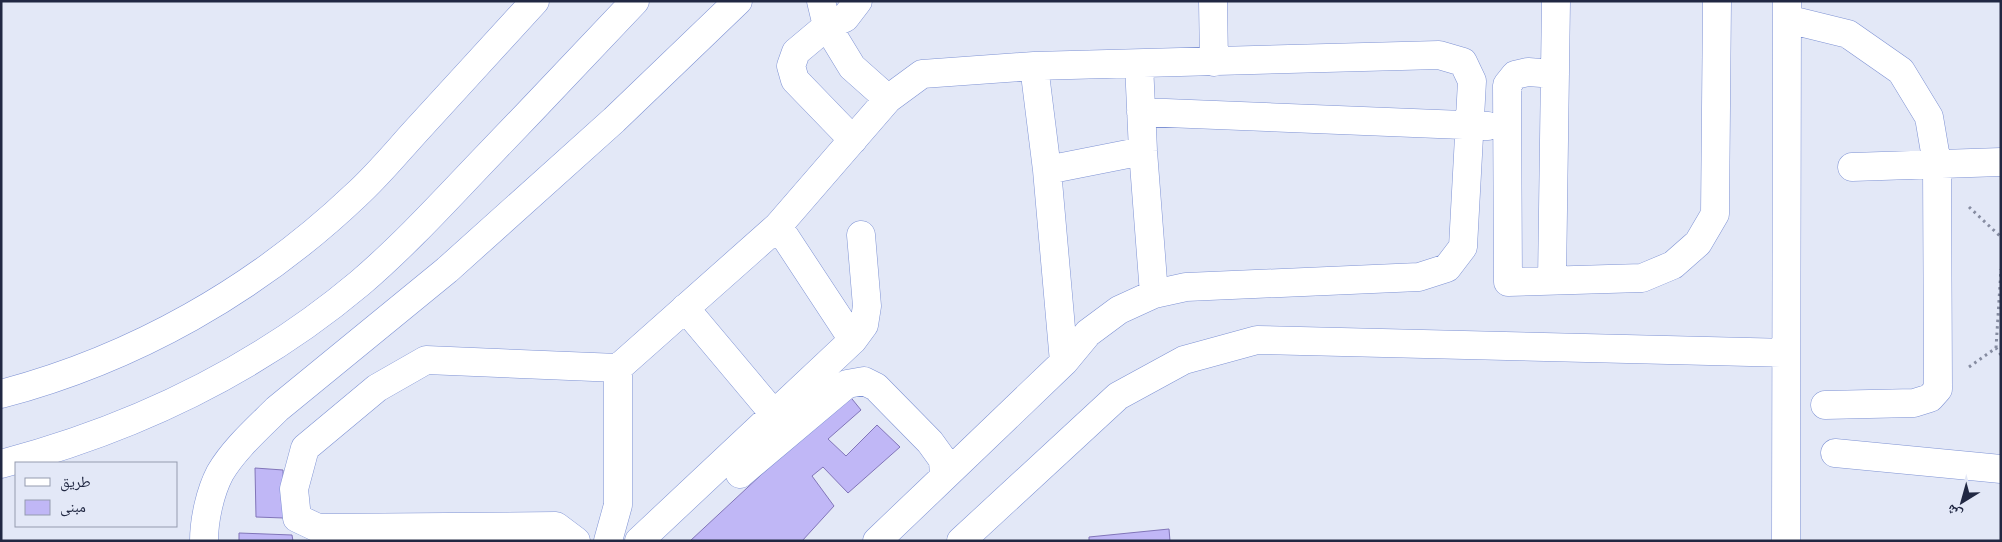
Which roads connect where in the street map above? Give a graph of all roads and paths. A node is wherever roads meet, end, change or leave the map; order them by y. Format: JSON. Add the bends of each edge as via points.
{"nodes":[{"id":1,"x":535,"y":1,"type":"edge"},
{"id":2,"x":635,"y":1,"type":"edge"},
{"id":3,"x":738,"y":1,"type":"edge"},
{"id":4,"x":858,"y":1,"type":"edge"},
{"id":5,"x":1213,"y":1,"type":"edge"},
{"id":6,"x":1556,"y":1,"type":"edge"},
{"id":7,"x":1717,"y":1,"type":"edge"},
{"id":8,"x":1787,"y":10,"type":"edge"},
{"id":9,"x":824,"y":14,"type":"edge"},
{"id":10,"x":1214,"y":62,"type":"junction"},
{"id":11,"x":1139,"y":64,"type":"junction"},
{"id":12,"x":1034,"y":66,"type":"junction"},
{"id":13,"x":1555,"y":74,"type":"junction"},
{"id":14,"x":888,"y":99,"type":"junction"},
{"id":15,"x":1141,"y":112,"type":"junction"},
{"id":16,"x":1470,"y":125,"type":"junction"},
{"id":17,"x":1507,"y":127,"type":"junction"},
{"id":18,"x":853,"y":140,"type":"junction"},
{"id":19,"x":1143,"y":151,"type":"junction"},
{"id":20,"x":2001,"y":162,"type":"edge"},
{"id":21,"x":1937,"y":164,"type":"junction"},
{"id":22,"x":1852,"y":167,"type":"dead end"},
{"id":23,"x":1046,"y":170,"type":"junction"},
{"id":24,"x":778,"y":226,"type":"junction"},
{"id":25,"x":861,"y":235,"type":"dead end"},
{"id":26,"x":2001,"y":269,"type":"edge"},
{"id":27,"x":1552,"y":280,"type":"junction"},
{"id":28,"x":1154,"y":294,"type":"junction"},
{"id":29,"x":685,"y":308,"type":"junction"},
{"id":30,"x":853,"y":340,"type":"junction"},
{"id":31,"x":1996,"y":348,"type":"dead end"},
{"id":32,"x":1786,"y":353,"type":"junction"},
{"id":33,"x":1064,"y":362,"type":"junction"},
{"id":34,"x":618,"y":368,"type":"junction"},
{"id":35,"x":1,"y":394,"type":"edge"},
{"id":36,"x":1825,"y":405,"type":"dead end"},
{"id":37,"x":774,"y":414,"type":"junction"},
{"id":38,"x":1835,"y":452,"type":"dead end"},
{"id":39,"x":1,"y":464,"type":"edge"},
{"id":40,"x":2001,"y":469,"type":"edge"},
{"id":41,"x":740,"y":474,"type":"dead end"},
{"id":42,"x":944,"y":477,"type":"junction"},
{"id":43,"x":204,"y":541,"type":"edge"},
{"id":44,"x":576,"y":541,"type":"edge"},
{"id":45,"x":608,"y":541,"type":"edge"},
{"id":46,"x":639,"y":541,"type":"edge"},
{"id":47,"x":877,"y":541,"type":"edge"},
{"id":48,"x":960,"y":541,"type":"edge"},
{"id":49,"x":1786,"y":541,"type":"edge"}],
"edges":[{"from":1,"to":35,"type":"street","via":[[358,194],[273,265],[196,314],[132,348],[81,369]]},
{"from":2,"to":39,"type":"street","via":[[404,243],[313,319],[264,353],[160,409],[106,432]]},
{"from":3,"to":43,"type":"street","via":[[614,120],[447,270],[277,409],[257,429],[220,473],[210,502]]},
{"from":4,"to":9,"type":"street","via":[[845,18]]},
{"from":5,"to":10,"type":"street"},
{"from":6,"to":13,"type":"street"},
{"from":7,"to":27,"type":"street","via":[[1715,214],[1711,222],[1698,243],[1673,265],[1642,278]]},
{"from":8,"to":21,"type":"street","via":[[1848,34],[1900,70],[1929,117]]},
{"from":8,"to":32,"type":"street"},
{"from":9,"to":14,"type":"street","via":[[852,67]]},
{"from":9,"to":18,"type":"street","via":[[796,52],[791,66],[795,80]]},
{"from":10,"to":11,"type":"street"},
{"from":10,"to":16,"type":"street","via":[[1439,55],[1462,62],[1472,81]]},
{"from":11,"to":12,"type":"street"},
{"from":11,"to":15,"type":"street"},
{"from":12,"to":14,"type":"street","via":[[922,74]]},
{"from":12,"to":23,"type":"street"},
{"from":13,"to":17,"type":"street","via":[[1528,72],[1515,75],[1507,85]]},
{"from":13,"to":27,"type":"street"},
{"from":14,"to":18,"type":"street"},
{"from":15,"to":16,"type":"street"},
{"from":15,"to":19,"type":"street"},
{"from":16,"to":17,"type":"street"},
{"from":16,"to":28,"type":"street","via":[[1462,247],[1447,268],[1420,277],[1186,287]]},
{"from":17,"to":27,"type":"street","via":[[1508,282]]},
{"from":18,"to":24,"type":"street"},
{"from":19,"to":23,"type":"street"},
{"from":19,"to":28,"type":"street"},
{"from":20,"to":21,"type":"street"},
{"from":21,"to":22,"type":"street"},
{"from":21,"to":36,"type":"street","via":[[1938,388],[1930,398],[1914,403]]},
{"from":23,"to":33,"type":"street"},
{"from":24,"to":29,"type":"street"},
{"from":24,"to":30,"type":"street"},
{"from":25,"to":30,"type":"street","via":[[867,306],[864,325]]},
{"from":26,"to":31,"type":"path"},
{"from":28,"to":33,"type":"street","via":[[1119,310],[1088,333]]},
{"from":29,"to":34,"type":"street"},
{"from":29,"to":37,"type":"street"},
{"from":30,"to":37,"type":"street"},
{"from":32,"to":48,"type":"street","via":[[1258,340],[1184,360],[1118,396]]},
{"from":32,"to":49,"type":"street"},
{"from":33,"to":42,"type":"street"},
{"from":34,"to":44,"type":"street","via":[[426,360],[377,388],[305,448],[294,489],[298,518],[318,528],[556,526]]},
{"from":34,"to":45,"type":"street","via":[[618,505]]},
{"from":37,"to":46,"type":"street"},
{"from":38,"to":40,"type":"street"},
{"from":41,"to":42,"type":"street","via":[[846,384],[864,381],[876,386],[930,442],[943,460]]},
{"from":42,"to":47,"type":"street"}]}
